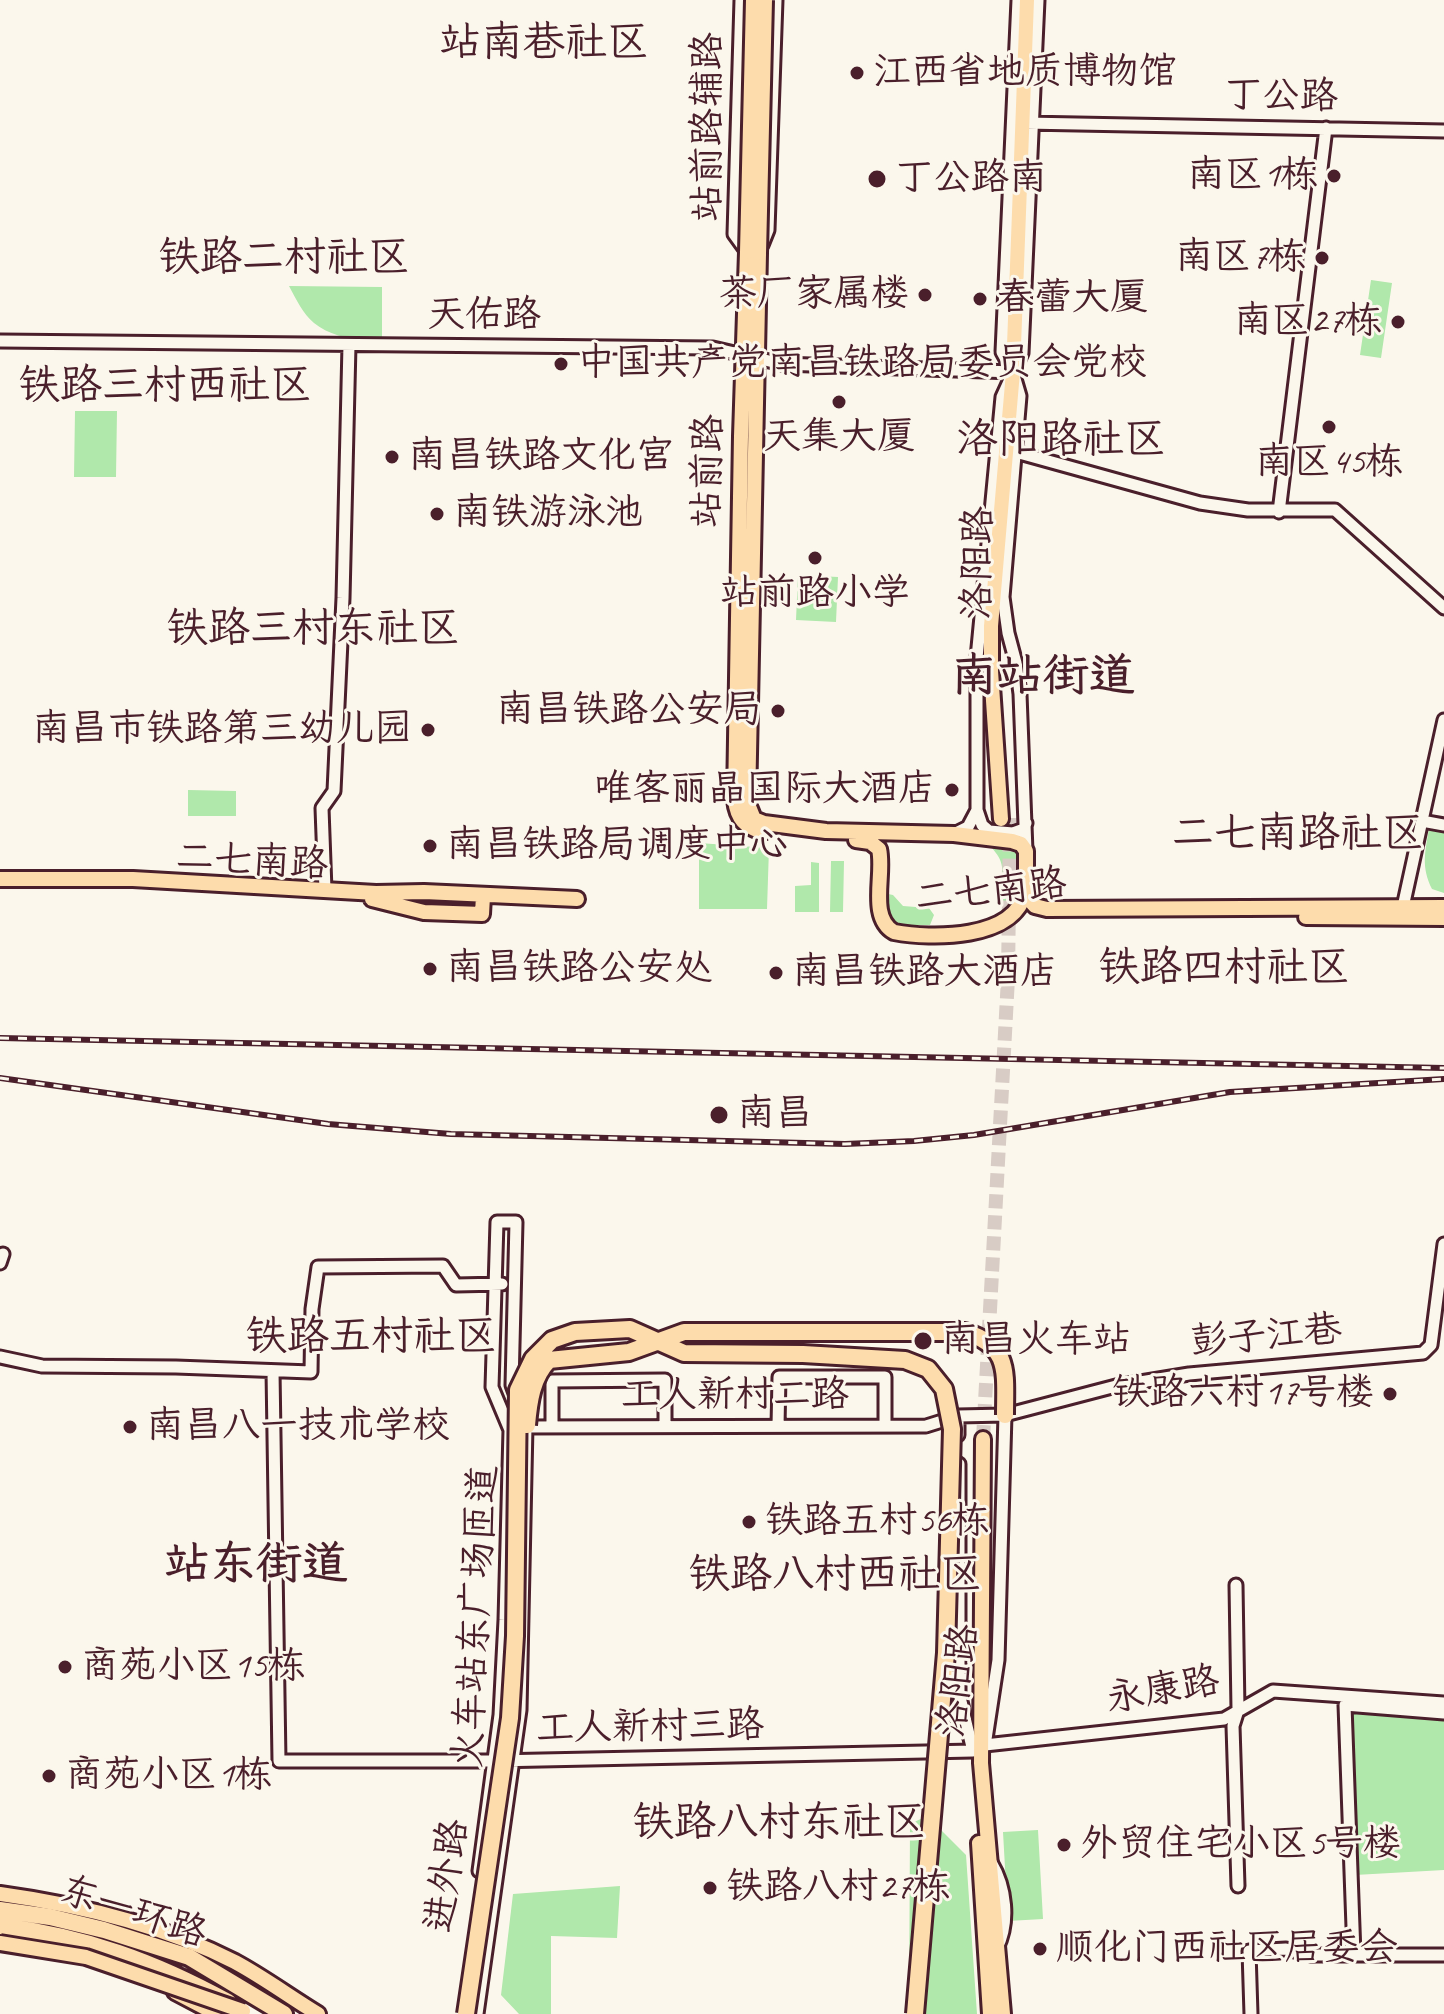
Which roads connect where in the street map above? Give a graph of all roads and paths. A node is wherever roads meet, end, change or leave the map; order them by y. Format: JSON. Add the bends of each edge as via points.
{"nodes":[{"id":1,"x":741,"y":0,"type":"edge"},
{"id":2,"x":753,"y":0,"type":"edge"},
{"id":3,"x":765,"y":0,"type":"edge"},
{"id":4,"x":776,"y":0,"type":"edge"},
{"id":5,"x":1018,"y":0,"type":"edge"},
{"id":6,"x":1027,"y":0,"type":"edge"},
{"id":7,"x":1038,"y":0,"type":"edge"},
{"id":8,"x":1026,"y":123,"type":"junction"},
{"id":9,"x":1326,"y":128,"type":"junction"},
{"id":10,"x":1444,"y":131,"type":"edge"},
{"id":11,"x":753,"y":252,"type":"junction"},
{"id":12,"x":0,"y":341,"type":"edge"},
{"id":13,"x":349,"y":345,"type":"junction"},
{"id":14,"x":750,"y":357,"type":"junction"},
{"id":15,"x":1013,"y":372,"type":"junction"},
{"id":16,"x":1014,"y":451,"type":"junction"},
{"id":17,"x":1279,"y":512,"type":"junction"},
{"id":18,"x":1444,"y":608,"type":"edge"},
{"id":19,"x":1444,"y":720,"type":"edge"},
{"id":20,"x":742,"y":800,"type":"junction"},
{"id":21,"x":977,"y":810,"type":"junction"},
{"id":22,"x":1422,"y":821,"type":"junction"},
{"id":23,"x":1026,"y":823,"type":"junction"},
{"id":24,"x":1444,"y":825,"type":"edge"},
{"id":25,"x":954,"y":834,"type":"junction"},
{"id":26,"x":1026,"y":851,"type":"junction"},
{"id":27,"x":0,"y":879,"type":"edge"},
{"id":28,"x":0,"y":888,"type":"edge"},
{"id":29,"x":325,"y":890,"type":"junction"},
{"id":30,"x":1025,"y":892,"type":"junction"},
{"id":31,"x":483,"y":896,"type":"junction"},
{"id":32,"x":577,"y":899,"type":"dead end"},
{"id":33,"x":1403,"y":907,"type":"junction"},
{"id":34,"x":1444,"y":907,"type":"edge"},
{"id":35,"x":1010,"y":914,"type":"junction"},
{"id":36,"x":1444,"y":918,"type":"edge"},
{"id":37,"x":1444,"y":1244,"type":"edge"},
{"id":38,"x":496,"y":1284,"type":"junction"},
{"id":39,"x":513,"y":1284,"type":"junction"},
{"id":40,"x":656,"y":1342,"type":"junction"},
{"id":41,"x":0,"y":1357,"type":"edge"},
{"id":42,"x":273,"y":1371,"type":"junction"},
{"id":43,"x":1005,"y":1415,"type":"junction"},
{"id":44,"x":958,"y":1416,"type":"junction"},
{"id":45,"x":665,"y":1425,"type":"junction"},
{"id":46,"x":552,"y":1426,"type":"junction"},
{"id":47,"x":778,"y":1426,"type":"junction"},
{"id":48,"x":885,"y":1426,"type":"junction"},
{"id":49,"x":518,"y":1428,"type":"junction"},
{"id":50,"x":978,"y":1439,"type":"tunnel mouth"},
{"id":51,"x":1236,"y":1585,"type":"dead end"},
{"id":52,"x":1444,"y":1703,"type":"edge"},
{"id":53,"x":1238,"y":1710,"type":"junction"},
{"id":54,"x":1444,"y":1713,"type":"edge"},
{"id":55,"x":980,"y":1753,"type":"junction"},
{"id":56,"x":513,"y":1760,"type":"junction"},
{"id":57,"x":494,"y":1761,"type":"junction"},
{"id":58,"x":1238,"y":1886,"type":"dead end"},
{"id":59,"x":0,"y":1894,"type":"edge"},
{"id":60,"x":0,"y":1902,"type":"edge"},
{"id":61,"x":0,"y":1910,"type":"edge"},
{"id":62,"x":0,"y":1926,"type":"edge"},
{"id":63,"x":921,"y":1928,"type":"junction"},
{"id":64,"x":0,"y":1941,"type":"edge"},
{"id":65,"x":1354,"y":1955,"type":"junction"},
{"id":66,"x":1444,"y":1955,"type":"edge"},
{"id":67,"x":246,"y":2012,"type":"edge"},
{"id":68,"x":217,"y":2014,"type":"edge"},
{"id":69,"x":284,"y":2014,"type":"edge"},
{"id":70,"x":305,"y":2014,"type":"edge"},
{"id":71,"x":318,"y":2014,"type":"edge"},
{"id":72,"x":463,"y":2014,"type":"edge"},
{"id":73,"x":477,"y":2014,"type":"edge"},
{"id":74,"x":915,"y":2014,"type":"edge"},
{"id":75,"x":921,"y":2014,"type":"edge"},
{"id":76,"x":990,"y":2014,"type":"edge"},
{"id":77,"x":1003,"y":2014,"type":"edge"},
{"id":78,"x":1251,"y":2014,"type":"edge"}],
"edges":[{"from":1,"to":11,"type":"street","name":"站前路辅路","via":[[734,234]]},
{"from":2,"to":11,"type":"main road","name":"站前路","bridge":true},
{"from":3,"to":11,"type":"main road","name":"站前路","bridge":true},
{"from":4,"to":11,"type":"street","name":"站前路辅路","via":[[768,230]]},
{"from":5,"to":15,"type":"street","via":[[1002,352]]},
{"from":6,"to":8,"type":"main road","name":"洛阳路"},
{"from":7,"to":8,"type":"street"},
{"from":8,"to":9,"type":"street","name":"丁公路"},
{"from":8,"to":15,"type":"main road","name":"洛阳路"},
{"from":9,"to":10,"type":"street","name":"丁公路"},
{"from":9,"to":17,"type":"street"},
{"from":11,"to":14,"type":"main road","name":"站前路"},
{"from":12,"to":13,"type":"street","name":"天佑路"},
{"from":13,"to":14,"type":"street","name":"天佑路","via":[[713,348]]},
{"from":13,"to":29,"type":"street","via":[[334,791],[322,808]]},
{"from":14,"to":15,"type":"street","name":"天佑路","via":[[782,364]]},
{"from":14,"to":20,"type":"main road","name":"站前路"},
{"from":15,"to":16,"type":"main road","name":"洛阳路"},
{"from":15,"to":16,"type":"main road","name":"洛阳路","via":[[991,626],[1006,818],[998,610]]},
{"from":15,"to":21,"type":"street","name":"洛阳路","via":[[1002,397],[977,658]]},
{"from":16,"to":17,"type":"street","via":[[1200,503]]},
{"from":16,"to":23,"type":"street","name":"洛阳路","via":[[1003,597],[1020,694]]},
{"from":17,"to":18,"type":"street","via":[[1335,510]]},
{"from":19,"to":22,"type":"street"},
{"from":20,"to":25,"type":"main road","name":"二七南路","via":[[755,820],[781,826]]},
{"from":20,"to":35,"type":"main road","name":"二七南路","via":[[741,820],[756,830],[876,846],[881,915],[894,932],[974,933]]},
{"from":21,"to":23,"type":"street","via":[[989,831],[1016,832]]},
{"from":21,"to":25,"type":"street","via":[[968,827]]},
{"from":22,"to":24,"type":"street"},
{"from":22,"to":33,"type":"street"},
{"from":23,"to":26,"type":"street","name":"洛阳路"},
{"from":25,"to":26,"type":"main road","name":"二七南路","via":[[1015,841]]},
{"from":26,"to":30,"type":"main road","name":"二七南路"},
{"from":27,"to":29,"type":"main road","name":"二七南路","via":[[133,879]]},
{"from":28,"to":31,"type":"main road","name":"二七南路","via":[[140,888],[381,899],[424,912],[482,914]]},
{"from":29,"to":31,"type":"main road","name":"二七南路"},
{"from":30,"to":33,"type":"main road","name":"二七南路","via":[[1035,906],[1047,909]]},
{"from":30,"to":35,"type":"main road"},
{"from":31,"to":32,"type":"main road","name":"二七南路"},
{"from":33,"to":34,"type":"main road","name":"二七南路"},
{"from":35,"to":36,"type":"main road","name":"二七南路"},
{"from":37,"to":43,"type":"street","name":"彭子江巷","via":[[1431,1345],[1423,1353],[1189,1374],[1116,1386]]},
{"from":38,"to":39,"type":"street"},
{"from":38,"to":39,"type":"street","name":"进外路","via":[[497,1222],[516,1222]]},
{"from":38,"to":42,"type":"street","via":[[456,1285],[443,1266],[318,1267],[311,1372]]},
{"from":38,"to":49,"type":"street","name":"进外路","via":[[492,1387]]},
{"from":39,"to":49,"type":"street","name":"进外路","via":[[512,1385]]},
{"from":40,"to":43,"type":"highway","name":"火车站东广场匝道","bridge":true,"via":[[684,1332],[965,1332],[985,1338],[998,1351]]},
{"from":40,"to":49,"type":"highway","name":"火车站东广场匝道","bridge":true,"via":[[629,1352],[549,1360],[541,1367]]},
{"from":40,"to":63,"type":"highway","name":"火车站东广场匝道","bridge":true,"via":[[684,1353],[905,1360],[928,1369],[944,1389],[952,1429],[946,1653]]},
{"from":40,"to":72,"type":"highway","name":"火车站东广场匝道","bridge":true,"via":[[630,1329],[563,1336],[533,1359],[518,1390],[510,1718]]},
{"from":41,"to":42,"type":"street","via":[[42,1366]]},
{"from":42,"to":57,"type":"street","name":"工人新村三路","via":[[279,1761]]},
{"from":43,"to":44,"type":"street"},
{"from":43,"to":55,"type":"street","name":"洛阳路","via":[[998,1660]]},
{"from":44,"to":48,"type":"street","name":"工人新村二路","via":[[926,1426]]},
{"from":44,"to":55,"type":"street","name":"洛阳路","via":[[959,1693]]},
{"from":45,"to":46,"type":"street","name":"工人新村二路"},
{"from":45,"to":46,"type":"street","via":[[665,1380],[552,1381]]},
{"from":45,"to":47,"type":"street","name":"工人新村二路"},
{"from":46,"to":49,"type":"street","name":"工人新村二路"},
{"from":47,"to":48,"type":"street","name":"工人新村二路"},
{"from":47,"to":48,"type":"street","via":[[779,1377],[885,1377]]},
{"from":49,"to":56,"type":"street","name":"进外路","via":[[520,1710]]},
{"from":49,"to":57,"type":"street","name":"进外路"},
{"from":50,"to":55,"type":"main road","name":"洛阳路"},
{"from":51,"to":53,"type":"street"},
{"from":52,"to":53,"type":"street","name":"永康路","via":[[1273,1691]]},
{"from":53,"to":55,"type":"street","name":"永康路","via":[[1224,1719]]},
{"from":53,"to":58,"type":"street","via":[[1233,1726]]},
{"from":54,"to":65,"type":"street","via":[[1345,1705]]},
{"from":55,"to":56,"type":"street","name":"工人新村三路"},
{"from":55,"to":76,"type":"main road","name":"洛阳路"},
{"from":55,"to":77,"type":"main road","name":"洛阳路"},
{"from":56,"to":57,"type":"street","name":"工人新村三路"},
{"from":56,"to":73,"type":"street","name":"进外路"},
{"from":57,"to":72,"type":"street","name":"进外路"},
{"from":59,"to":71,"type":"main road","via":[[65,1903],[179,1937],[236,1963]]},
{"from":60,"to":70,"type":"main road","via":[[93,1916],[188,1950],[215,1960]]},
{"from":61,"to":69,"type":"highway","name":"东一环路","via":[[90,1926],[189,1957]]},
{"from":62,"to":67,"type":"highway","name":"东一环路","bridge":true,"via":[[102,1947],[178,1975]]},
{"from":63,"to":74,"type":"highway","name":"火车站东广场匝道","bridge":true},
{"from":63,"to":75,"type":"highway","name":"火车站东广场匝道","bridge":true},
{"from":64,"to":67,"type":"main road","bridge":true,"via":[[86,1957]]},
{"from":64,"to":68,"type":"main road","via":[[57,1946],[109,1959]]},
{"from":65,"to":66,"type":"street"},
{"from":65,"to":78,"type":"street","via":[[1249,1951]]}]}
